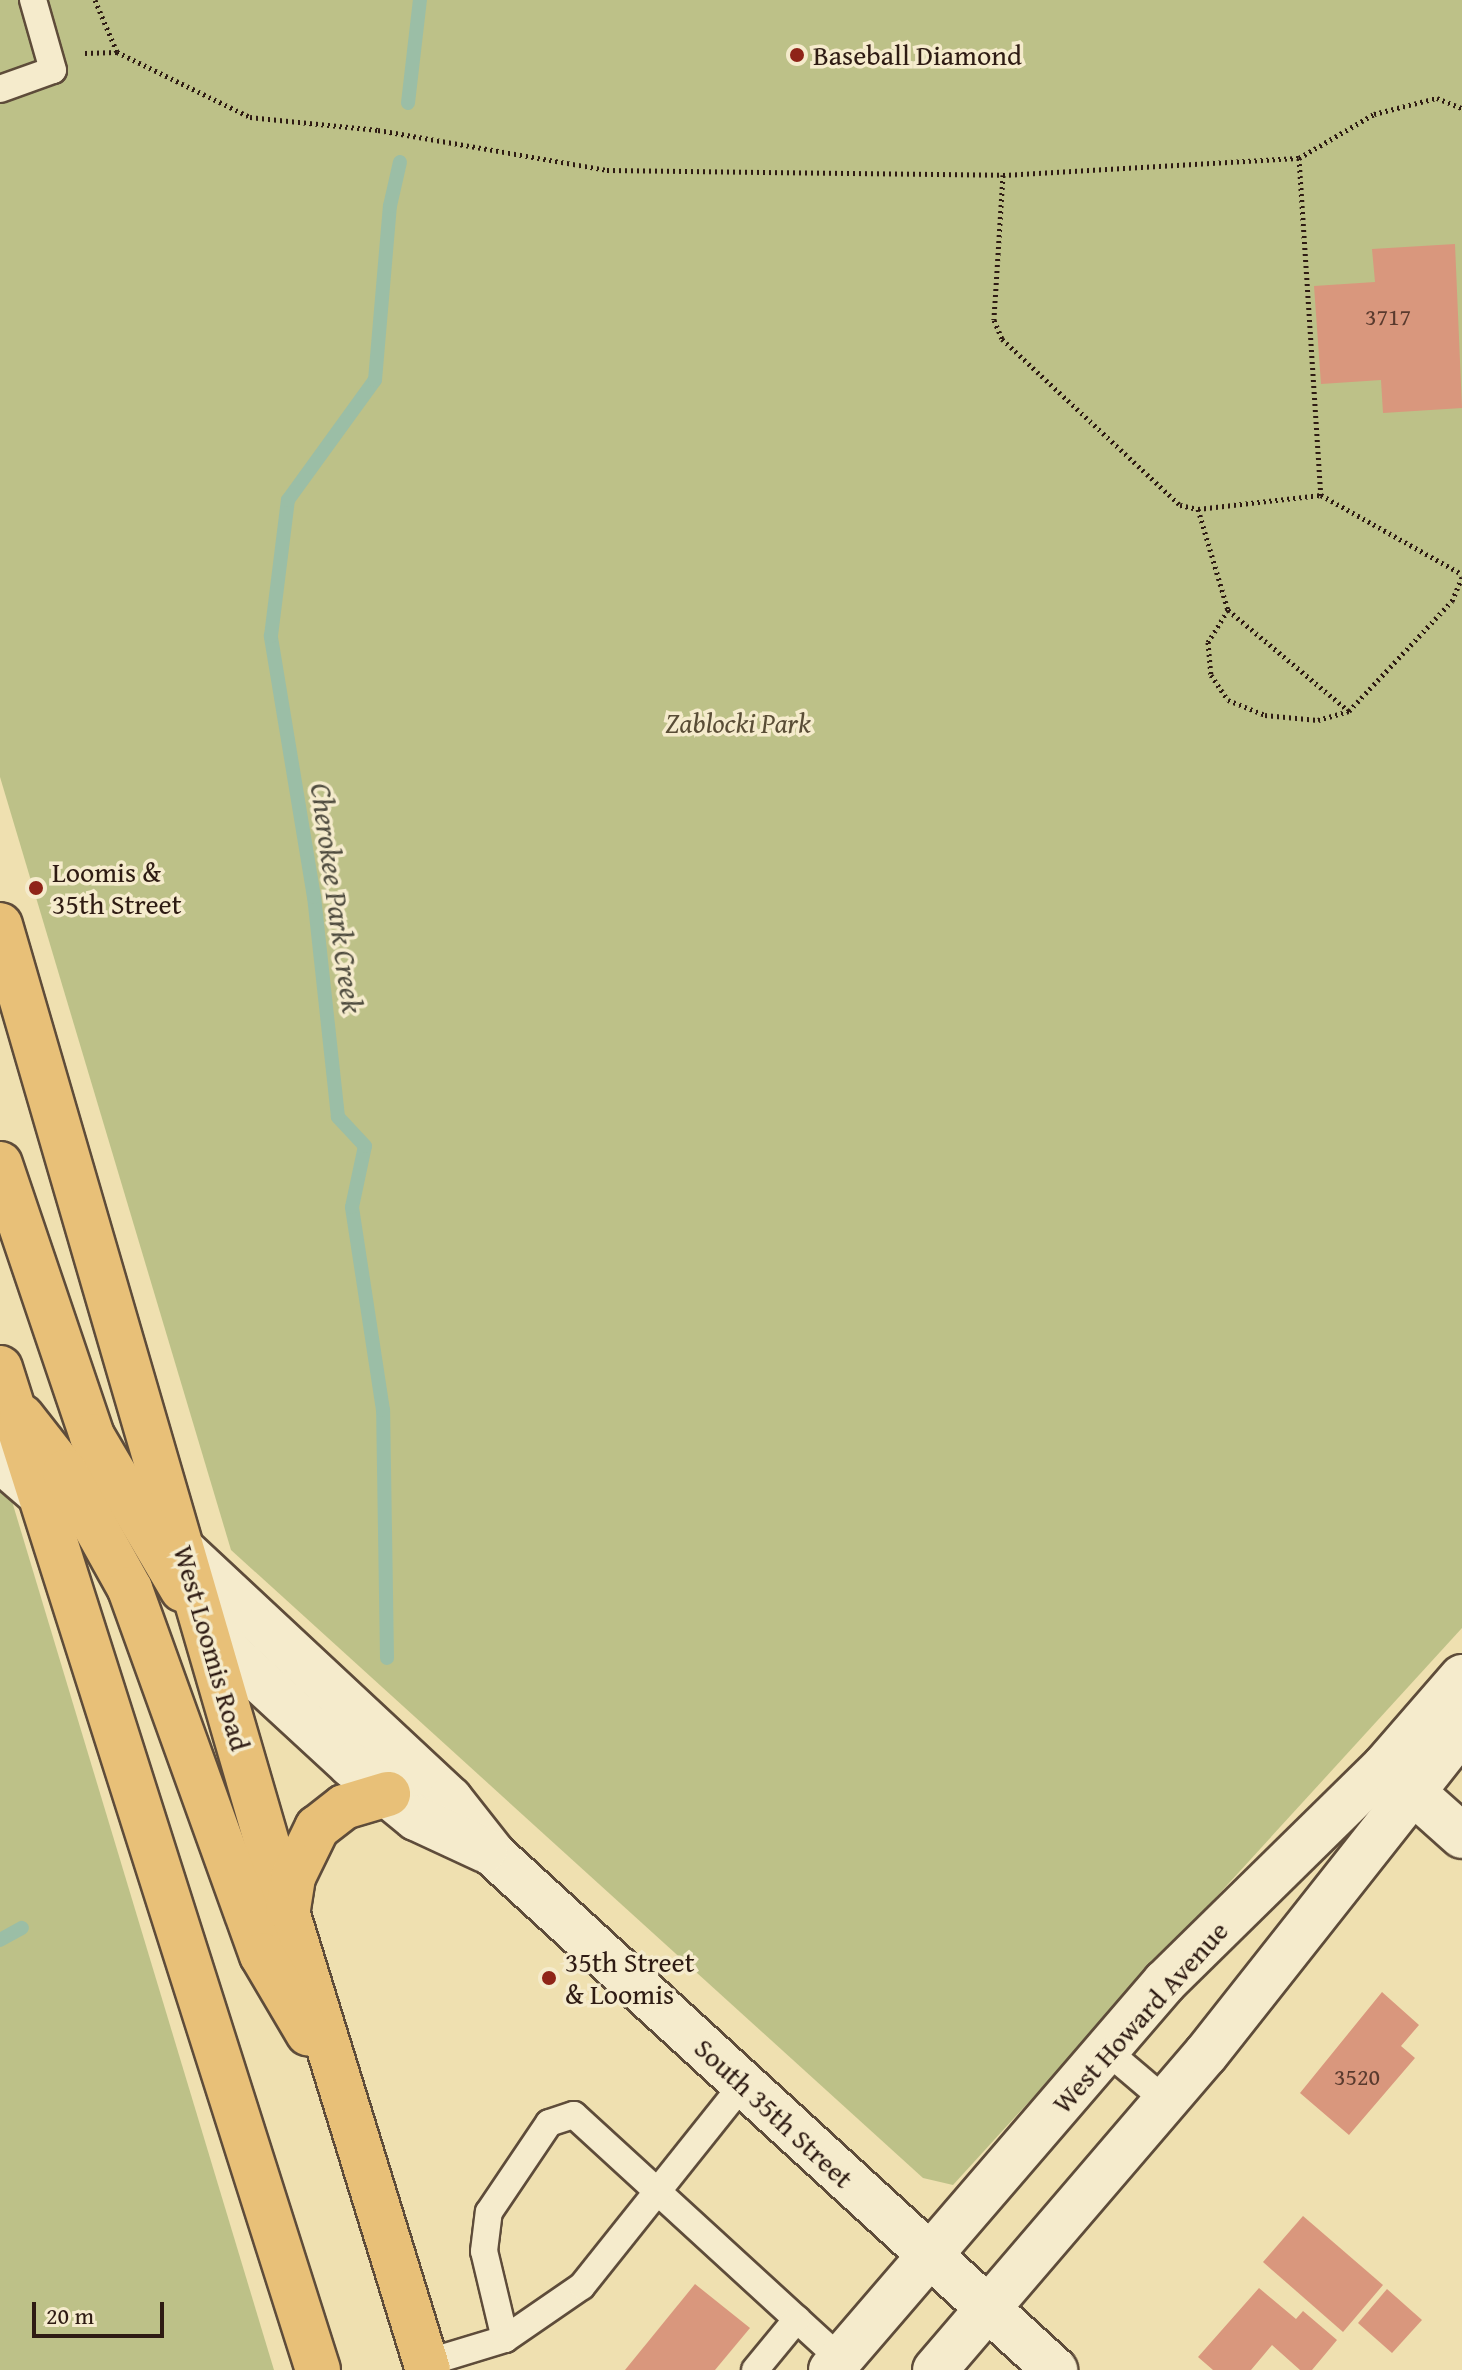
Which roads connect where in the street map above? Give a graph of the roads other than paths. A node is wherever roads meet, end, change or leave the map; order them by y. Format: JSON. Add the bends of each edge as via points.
{"nodes":[{"id":1,"x":33,"y":0,"type":"edge"},
{"id":2,"x":0,"y":89,"type":"edge"},
{"id":3,"x":0,"y":925,"type":"edge"},
{"id":4,"x":0,"y":1164,"type":"edge"},
{"id":5,"x":3,"y":1387,"type":"edge"},
{"id":6,"x":0,"y":1460,"type":"edge"},
{"id":7,"x":35,"y":1490,"type":"junction"},
{"id":8,"x":184,"y":1551,"type":"junction"},
{"id":9,"x":202,"y":1616,"type":"junction"},
{"id":10,"x":1462,"y":1677,"type":"edge"},
{"id":11,"x":1462,"y":1730,"type":"edge"},
{"id":12,"x":1398,"y":1779,"type":"junction"},
{"id":13,"x":388,"y":1794,"type":"junction"},
{"id":14,"x":1462,"y":1836,"type":"edge"},
{"id":15,"x":494,"y":1855,"type":"junction"},
{"id":16,"x":288,"y":1915,"type":"junction"},
{"id":17,"x":1106,"y":2050,"type":"junction"},
{"id":18,"x":340,"y":2077,"type":"junction"},
{"id":19,"x":743,"y":2084,"type":"junction"},
{"id":20,"x":1166,"y":2101,"type":"junction"},
{"id":21,"x":658,"y":2191,"type":"junction"},
{"id":22,"x":928,"y":2254,"type":"junction"},
{"id":23,"x":988,"y":2309,"type":"junction"},
{"id":24,"x":797,"y":2319,"type":"junction"},
{"id":25,"x":505,"y":2339,"type":"junction"},
{"id":26,"x":836,"y":2364,"type":"edge"},
{"id":27,"x":427,"y":2367,"type":"edge"},
{"id":28,"x":318,"y":2370,"type":"edge"},
{"id":29,"x":755,"y":2370,"type":"edge"},
{"id":30,"x":935,"y":2370,"type":"edge"},
{"id":31,"x":1055,"y":2370,"type":"edge"}],
"edges":[{"from":1,"to":2,"type":"lane","via":[[53,70]]},
{"from":3,"to":8,"type":"main road","name":"West Loomis Road"},
{"from":4,"to":9,"type":"main road","via":[[92,1436],[158,1556]]},
{"from":5,"to":7,"type":"main road"},
{"from":5,"to":18,"type":"main road","via":[[65,1472],[130,1589],[262,1955],[295,2015]]},
{"from":6,"to":7,"type":"street"},
{"from":7,"to":28,"type":"main road"},
{"from":8,"to":9,"type":"main road","name":"West Loomis Road"},
{"from":8,"to":15,"type":"street","name":"South 35th Street","via":[[439,1789]]},
{"from":9,"to":13,"type":"street","name":"South 35th Street","via":[[251,1673]]},
{"from":9,"to":16,"type":"main road","name":"West Loomis Road"},
{"from":10,"to":12,"type":"street","name":"West Howard Avenue"},
{"from":11,"to":12,"type":"street","name":"West Howard Avenue"},
{"from":12,"to":14,"type":"street"},
{"from":12,"to":17,"type":"street","name":"West Howard Avenue","via":[[1165,1982]]},
{"from":12,"to":20,"type":"street","name":"West Howard Avenue"},
{"from":13,"to":15,"type":"street","name":"South 35th Street","via":[[416,1818]]},
{"from":13,"to":16,"type":"main road","via":[[344,1807],[317,1828],[293,1877]]},
{"from":15,"to":19,"type":"street","name":"South 35th Street"},
{"from":16,"to":18,"type":"main road","name":"West Loomis Road"},
{"from":17,"to":20,"type":"lane"},
{"from":17,"to":22,"type":"street","name":"West Howard Avenue"},
{"from":18,"to":27,"type":"main road","name":"West Loomis Road"},
{"from":19,"to":21,"type":"lane"},
{"from":19,"to":22,"type":"street","name":"South 35th Street"},
{"from":20,"to":23,"type":"street","name":"West Howard Avenue"},
{"from":21,"to":24,"type":"lane"},
{"from":21,"to":25,"type":"lane","via":[[582,2286]]},
{"from":21,"to":25,"type":"lane","via":[[574,2115],[549,2123],[489,2212],[484,2251]]},
{"from":22,"to":23,"type":"street","name":"South 35th Street"},
{"from":22,"to":26,"type":"street","name":"West Howard Avenue"},
{"from":23,"to":30,"type":"street","name":"West Howard Avenue"},
{"from":23,"to":31,"type":"street","name":"South 35th Street"},
{"from":24,"to":26,"type":"lane"},
{"from":24,"to":29,"type":"lane"},
{"from":25,"to":27,"type":"lane"}]}
